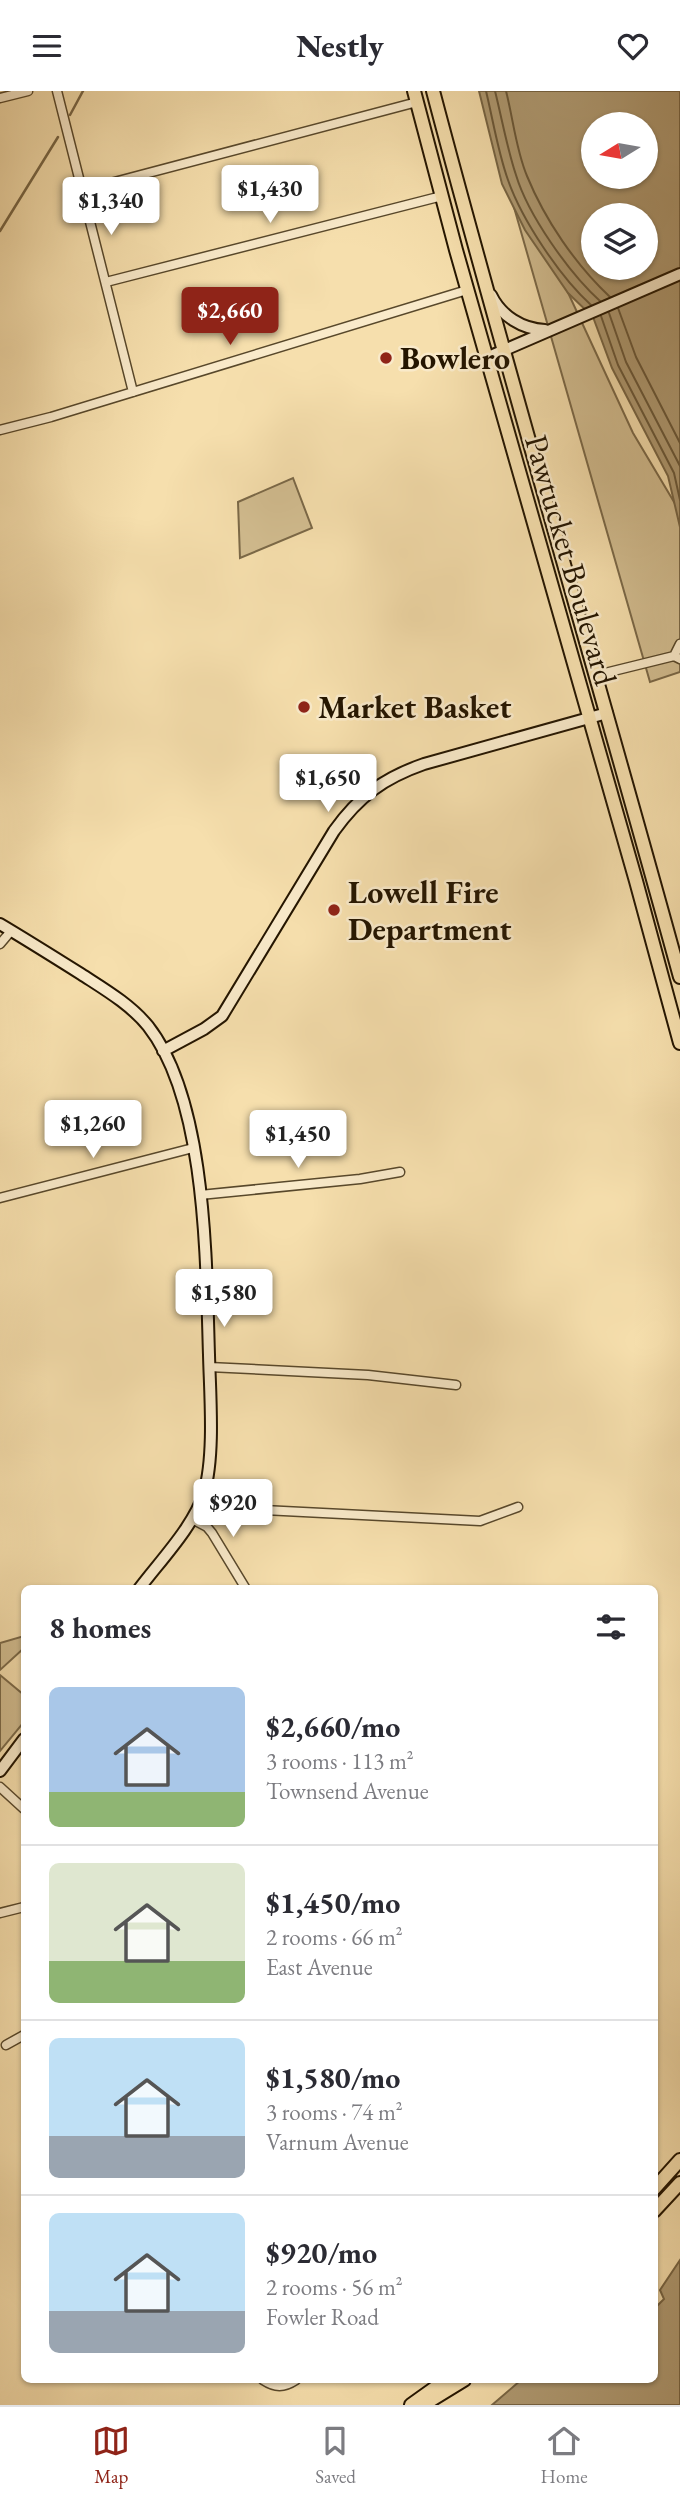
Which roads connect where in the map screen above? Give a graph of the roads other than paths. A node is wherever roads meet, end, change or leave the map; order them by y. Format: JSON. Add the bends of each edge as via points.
{"nodes":[{"id":1,"x":28,"y":91,"type":"edge"},
{"id":2,"x":57,"y":91,"type":"edge"},
{"id":3,"x":433,"y":91,"type":"edge"},
{"id":4,"x":415,"y":97,"type":"edge"},
{"id":5,"x":0,"y":98,"type":"edge"},
{"id":6,"x":84,"y":190,"type":"junction"},
{"id":7,"x":442,"y":196,"type":"junction"},
{"id":8,"x":482,"y":273,"type":"junction"},
{"id":9,"x":680,"y":274,"type":"edge"},
{"id":10,"x":107,"y":282,"type":"junction"},
{"id":11,"x":467,"y":290,"type":"junction"},
{"id":12,"x":548,"y":331,"type":"junction"},
{"id":13,"x":503,"y":351,"type":"junction"},
{"id":14,"x":486,"y":358,"type":"junction"},
{"id":15,"x":133,"y":392,"type":"junction"},
{"id":16,"x":0,"y":430,"type":"edge"},
{"id":17,"x":680,"y":644,"type":"edge"},
{"id":18,"x":677,"y":657,"type":"edge"},
{"id":19,"x":597,"y":675,"type":"junction"},
{"id":20,"x":607,"y":713,"type":"junction"},
{"id":21,"x":589,"y":719,"type":"junction"},
{"id":22,"x":0,"y":924,"type":"edge"},
{"id":23,"x":11,"y":931,"type":"junction"},
{"id":24,"x":0,"y":944,"type":"edge"},
{"id":25,"x":680,"y":977,"type":"edge"},
{"id":26,"x":680,"y":1042,"type":"edge"},
{"id":27,"x":163,"y":1051,"type":"junction"},
{"id":28,"x":193,"y":1148,"type":"junction"},
{"id":29,"x":400,"y":1172,"type":"dead end"},
{"id":30,"x":200,"y":1195,"type":"junction"},
{"id":31,"x":0,"y":1198,"type":"edge"},
{"id":32,"x":209,"y":1367,"type":"junction"},
{"id":33,"x":456,"y":1385,"type":"dead end"},
{"id":34,"x":202,"y":1499,"type":"junction"},
{"id":35,"x":518,"y":1507,"type":"dead end"},
{"id":36,"x":192,"y":1519,"type":"junction"},
{"id":37,"x":142,"y":1585,"type":"edge"},
{"id":38,"x":244,"y":1585,"type":"edge"},
{"id":39,"x":21,"y":1743,"type":"edge"},
{"id":40,"x":0,"y":1771,"type":"edge"},
{"id":41,"x":0,"y":1787,"type":"edge"},
{"id":42,"x":21,"y":1806,"type":"edge"},
{"id":43,"x":21,"y":1908,"type":"edge"},
{"id":44,"x":0,"y":1913,"type":"edge"},
{"id":45,"x":21,"y":2037,"type":"edge"},
{"id":46,"x":6,"y":2046,"type":"dead end"},
{"id":47,"x":680,"y":2160,"type":"edge"},
{"id":48,"x":680,"y":2183,"type":"edge"},
{"id":49,"x":658,"y":2185,"type":"edge"},
{"id":50,"x":658,"y":2207,"type":"edge"},
{"id":51,"x":268,"y":2383,"type":"edge"},
{"id":52,"x":292,"y":2383,"type":"edge"},
{"id":53,"x":442,"y":2383,"type":"edge"},
{"id":54,"x":459,"y":2383,"type":"edge"},
{"id":55,"x":411,"y":2405,"type":"edge"},
{"id":56,"x":423,"y":2405,"type":"edge"}],
"edges":[{"from":1,"to":5,"type":"street"},
{"from":2,"to":6,"type":"street"},
{"from":3,"to":8,"type":"main road","name":"Pawtucket Boulevard"},
{"from":4,"to":6,"type":"street"},
{"from":4,"to":7,"type":"main road","name":"Pawtucket Boulevard"},
{"from":6,"to":10,"type":"street"},
{"from":7,"to":10,"type":"street"},
{"from":7,"to":11,"type":"main road","name":"Pawtucket Boulevard"},
{"from":8,"to":12,"type":"main road","via":[[500,310],[525,327]]},
{"from":8,"to":13,"type":"main road","name":"Pawtucket Boulevard"},
{"from":9,"to":12,"type":"main road"},
{"from":10,"to":15,"type":"street"},
{"from":11,"to":14,"type":"main road","name":"Pawtucket Boulevard"},
{"from":11,"to":15,"type":"street"},
{"from":12,"to":13,"type":"main road"},
{"from":13,"to":14,"type":"main road"},
{"from":13,"to":19,"type":"main road","name":"Pawtucket Boulevard"},
{"from":14,"to":21,"type":"main road","name":"Pawtucket Boulevard"},
{"from":15,"to":16,"type":"street"},
{"from":17,"to":18,"type":"street"},
{"from":18,"to":19,"type":"street"},
{"from":19,"to":20,"type":"main road","name":"Pawtucket Boulevard"},
{"from":20,"to":21,"type":"main road"},
{"from":20,"to":25,"type":"main road","name":"Pawtucket Boulevard"},
{"from":21,"to":26,"type":"main road","name":"Pawtucket Boulevard"},
{"from":21,"to":27,"type":"main road","via":[[425,764],[381,783],[348,811],[334,831],[222,1016]]},
{"from":22,"to":23,"type":"main road"},
{"from":23,"to":24,"type":"street"},
{"from":23,"to":27,"type":"main road","via":[[127,1005],[148,1026]]},
{"from":27,"to":28,"type":"main road","via":[[183,1100]]},
{"from":28,"to":30,"type":"main road"},
{"from":28,"to":31,"type":"street"},
{"from":29,"to":30,"type":"street"},
{"from":30,"to":32,"type":"main road"},
{"from":32,"to":33,"type":"street","via":[[368,1375]]},
{"from":32,"to":34,"type":"main road","via":[[208,1467]]},
{"from":34,"to":35,"type":"street","via":[[224,1508],[480,1521]]},
{"from":34,"to":36,"type":"main road"},
{"from":36,"to":37,"type":"main road"},
{"from":36,"to":38,"type":"street","via":[[212,1533]]},
{"from":39,"to":40,"type":"main road"},
{"from":41,"to":42,"type":"street"},
{"from":43,"to":44,"type":"street"},
{"from":45,"to":46,"type":"street"},
{"from":47,"to":49,"type":"main road"},
{"from":48,"to":50,"type":"main road"},
{"from":51,"to":52,"type":"street","via":[[274,2387]]},
{"from":53,"to":55,"type":"main road"},
{"from":54,"to":56,"type":"main road"}]}
